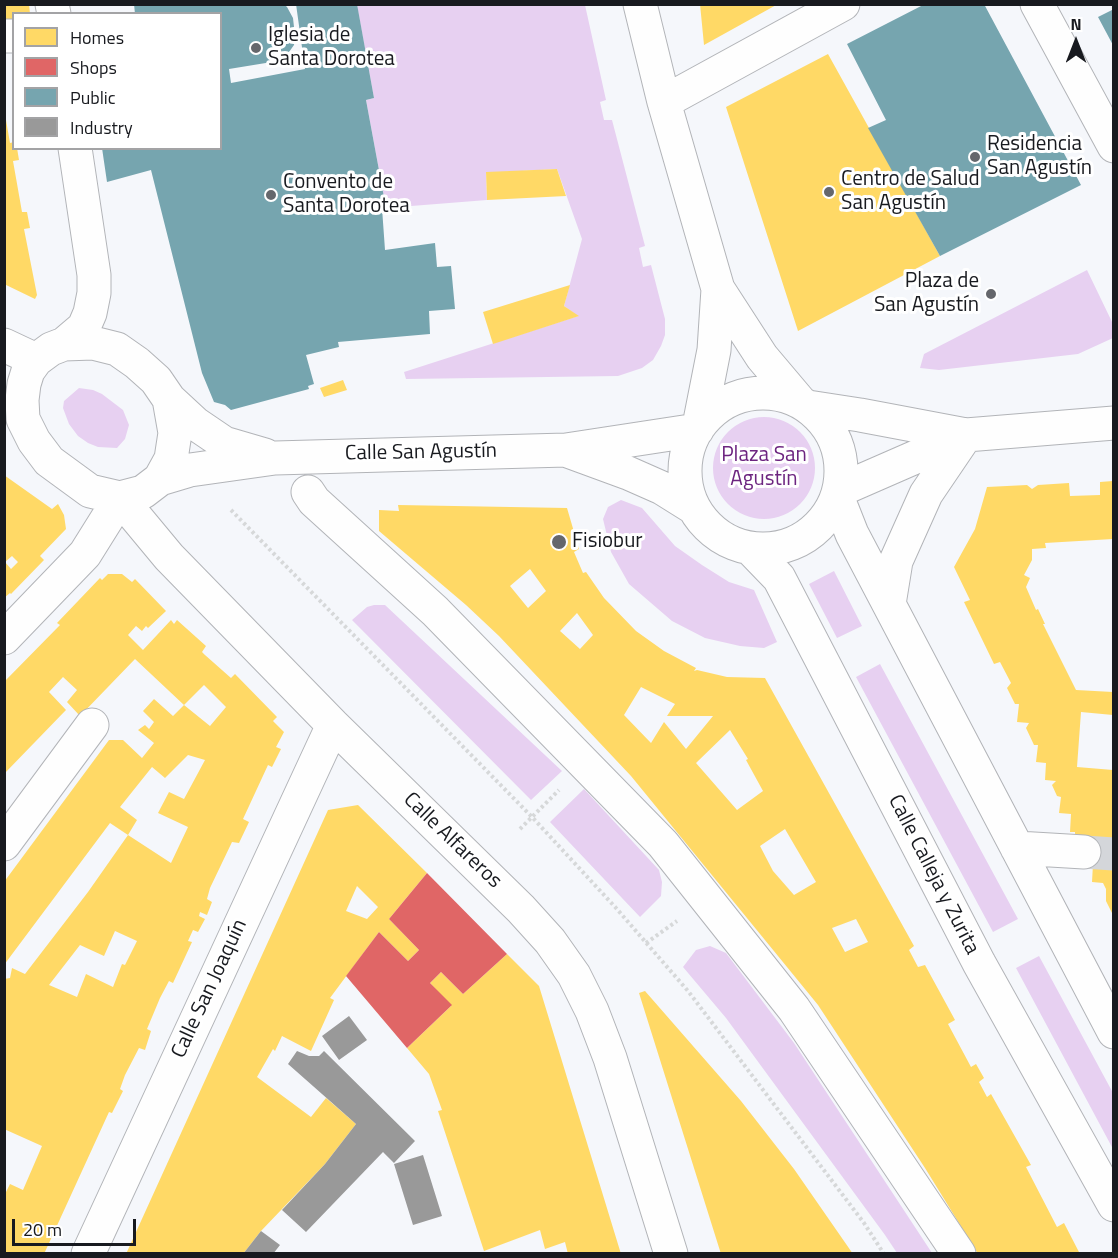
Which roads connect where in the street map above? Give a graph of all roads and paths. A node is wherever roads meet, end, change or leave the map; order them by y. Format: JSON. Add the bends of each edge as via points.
{"nodes":[{"id":1,"x":640,"y":4,"type":"edge"},
{"id":2,"x":843,"y":4,"type":"edge"},
{"id":3,"x":1037,"y":4,"type":"edge"},
{"id":4,"x":664,"y":102,"type":"junction"},
{"id":5,"x":1113,"y":146,"type":"edge"},
{"id":6,"x":75,"y":150,"type":"edge"},
{"id":7,"x":718,"y":289,"type":"junction"},
{"id":8,"x":64,"y":344,"type":"junction"},
{"id":9,"x":4,"y":345,"type":"edge"},
{"id":10,"x":23,"y":368,"type":"edge"},
{"id":11,"x":169,"y":399,"type":"junction"},
{"id":12,"x":804,"y":404,"type":"junction"},
{"id":13,"x":1113,"y":423,"type":"edge"},
{"id":14,"x":4,"y":427,"type":"edge"},
{"id":15,"x":698,"y":428,"type":"junction"},
{"id":16,"x":966,"y":435,"type":"junction"},
{"id":17,"x":34,"y":441,"type":"junction"},
{"id":18,"x":566,"y":450,"type":"junction"},
{"id":19,"x":275,"y":458,"type":"junction"},
{"id":20,"x":160,"y":479,"type":"junction"},
{"id":21,"x":308,"y":492,"type":"dead end"},
{"id":22,"x":838,"y":493,"type":"junction"},
{"id":23,"x":120,"y":498,"type":"junction"},
{"id":24,"x":694,"y":508,"type":"junction"},
{"id":25,"x":231,"y":510,"type":"dead end"},
{"id":26,"x":750,"y":549,"type":"junction"},
{"id":27,"x":889,"y":604,"type":"junction"},
{"id":28,"x":4,"y":638,"type":"edge"},
{"id":29,"x":92,"y":725,"type":"dead end"},
{"id":30,"x":333,"y":725,"type":"junction"},
{"id":31,"x":586,"y":765,"type":"junction"},
{"id":32,"x":532,"y":817,"type":"junction"},
{"id":33,"x":520,"y":829,"type":"dead end"},
{"id":34,"x":4,"y":844,"type":"edge"},
{"id":35,"x":1017,"y":848,"type":"junction"},
{"id":36,"x":1084,"y":852,"type":"tunnel mouth"},
{"id":37,"x":679,"y":920,"type":"dead end"},
{"id":38,"x":646,"y":943,"type":"junction"},
{"id":39,"x":1113,"y":1032,"type":"edge"},
{"id":40,"x":1113,"y":1205,"type":"edge"},
{"id":41,"x":88,"y":1254,"type":"edge"},
{"id":42,"x":671,"y":1254,"type":"edge"},
{"id":43,"x":884,"y":1254,"type":"edge"},
{"id":44,"x":959,"y":1254,"type":"edge"}],
"edges":[{"from":1,"to":4,"type":"street"},
{"from":2,"to":4,"type":"street"},
{"from":3,"to":5,"type":"street"},
{"from":4,"to":7,"type":"street"},
{"from":6,"to":8,"type":"street","via":[[94,293],[84,327]]},
{"from":7,"to":12,"type":"street","via":[[762,357]]},
{"from":7,"to":15,"type":"street","via":[[714,350]]},
{"from":8,"to":10,"type":"street"},
{"from":8,"to":11,"type":"street","via":[[93,343],[117,349],[156,380]]},
{"from":9,"to":10,"type":"street"},
{"from":10,"to":17,"type":"street","via":[[23,419]]},
{"from":11,"to":19,"type":"street","name":"Calle San Agustín","via":[[224,443]]},
{"from":11,"to":20,"type":"street","via":[[175,433],[171,459]]},
{"from":12,"to":15,"type":"street","via":[[769,393],[742,396],[718,407]]},
{"from":12,"to":16,"type":"street"},
{"from":12,"to":22,"type":"street","via":[[819,416],[840,452]]},
{"from":13,"to":16,"type":"street"},
{"from":14,"to":17,"type":"street"},
{"from":15,"to":18,"type":"street","name":"Calle San Agustín"},
{"from":15,"to":24,"type":"street","via":[[684,465],[686,487]]},
{"from":16,"to":22,"type":"street"},
{"from":16,"to":27,"type":"street","via":[[926,494],[896,561]]},
{"from":17,"to":23,"type":"street","via":[[49,461],[76,482],[90,491]]},
{"from":18,"to":19,"type":"street","name":"Calle San Agustín"},
{"from":18,"to":24,"type":"street","name":"Calle San Agustín","via":[[662,488]]},
{"from":19,"to":20,"type":"street","name":"Calle San Agustín","via":[[190,470]]},
{"from":20,"to":23,"type":"street","via":[[143,492]]},
{"from":21,"to":31,"type":"street","via":[[435,610]]},
{"from":22,"to":26,"type":"street","via":[[831,511],[818,527],[796,542]]},
{"from":22,"to":27,"type":"street","via":[[852,534]]},
{"from":23,"to":28,"type":"street","via":[[85,554]]},
{"from":23,"to":30,"type":"street","name":"Calle Alfareros","via":[[169,557]]},
{"from":24,"to":26,"type":"street","via":[[719,536]]},
{"from":25,"to":32,"type":"path"},
{"from":26,"to":40,"type":"street","name":"Calle Calleja y Zurita","via":[[779,578],[979,963]]},
{"from":27,"to":35,"type":"street"},
{"from":29,"to":34,"type":"street"},
{"from":30,"to":41,"type":"street","name":"Calle San Joaquín"},
{"from":30,"to":42,"type":"street","name":"Calle Alfareros","via":[[521,909],[574,975],[610,1058]]},
{"from":31,"to":32,"type":"path"},
{"from":31,"to":44,"type":"street","via":[[663,844],[794,1009]]},
{"from":32,"to":33,"type":"path"},
{"from":32,"to":38,"type":"path"},
{"from":35,"to":36,"type":"street"},
{"from":35,"to":39,"type":"street"},
{"from":37,"to":38,"type":"path"},
{"from":38,"to":43,"type":"path","via":[[702,1009]]}]}
